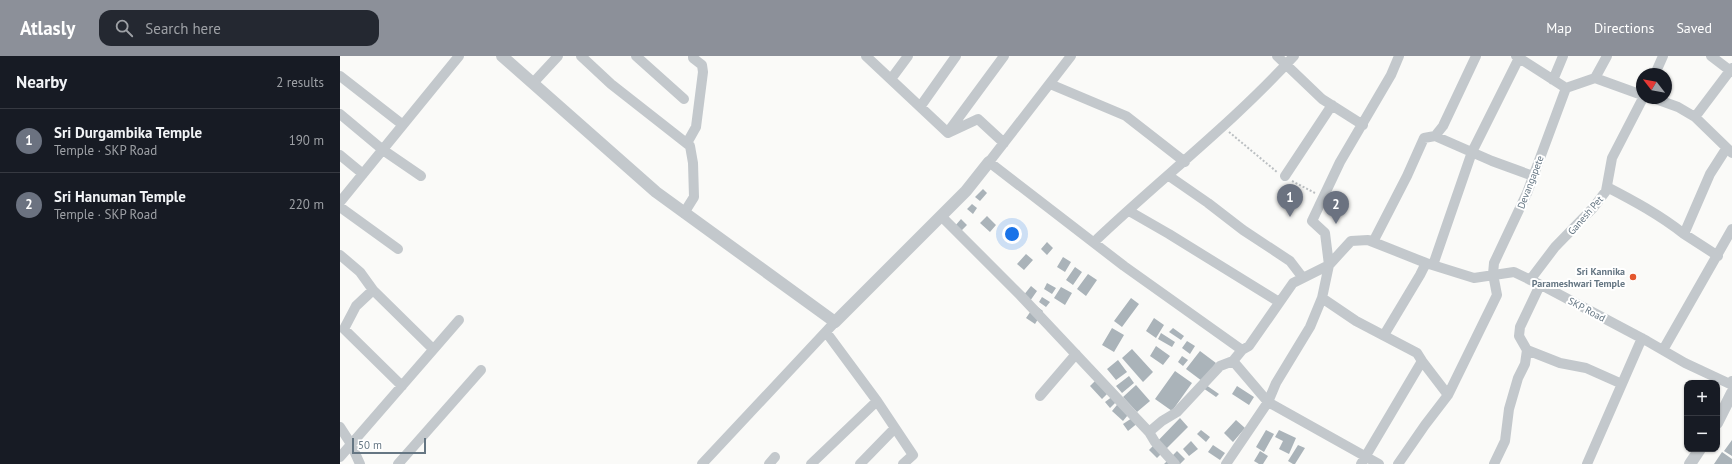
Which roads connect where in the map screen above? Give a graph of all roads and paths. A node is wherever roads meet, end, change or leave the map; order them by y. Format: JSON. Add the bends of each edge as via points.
{"nodes":[{"id":1,"x":459,"y":56,"type":"edge"},
{"id":2,"x":502,"y":56,"type":"edge"},
{"id":3,"x":558,"y":56,"type":"edge"},
{"id":4,"x":581,"y":56,"type":"edge"},
{"id":5,"x":636,"y":56,"type":"edge"},
{"id":6,"x":866,"y":56,"type":"edge"},
{"id":7,"x":908,"y":56,"type":"edge"},
{"id":8,"x":956,"y":56,"type":"edge"},
{"id":9,"x":1004,"y":56,"type":"edge"},
{"id":10,"x":1072,"y":56,"type":"edge"},
{"id":11,"x":1277,"y":56,"type":"edge"},
{"id":12,"x":1294,"y":56,"type":"edge"},
{"id":13,"x":1399,"y":56,"type":"edge"},
{"id":14,"x":1476,"y":56,"type":"edge"},
{"id":15,"x":1563,"y":56,"type":"edge"},
{"id":16,"x":1607,"y":56,"type":"edge"},
{"id":17,"x":1663,"y":56,"type":"edge"},
{"id":18,"x":1711,"y":56,"type":"edge"},
{"id":19,"x":692,"y":57,"type":"edge"},
{"id":20,"x":1518,"y":57,"type":"edge"},
{"id":21,"x":1286,"y":64,"type":"junction"},
{"id":22,"x":1658,"y":68,"type":"edge"},
{"id":23,"x":1731,"y":70,"type":"edge"},
{"id":24,"x":340,"y":76,"type":"edge"},
{"id":25,"x":1596,"y":78,"type":"junction"},
{"id":26,"x":891,"y":80,"type":"junction"},
{"id":27,"x":1553,"y":80,"type":"junction"},
{"id":28,"x":533,"y":83,"type":"junction"},
{"id":29,"x":1050,"y":84,"type":"junction"},
{"id":30,"x":1566,"y":88,"type":"junction"},
{"id":31,"x":1636,"y":93,"type":"edge"},
{"id":32,"x":684,"y":99,"type":"dead end"},
{"id":33,"x":1640,"y":104,"type":"edge"},
{"id":34,"x":1672,"y":104,"type":"edge"},
{"id":35,"x":1332,"y":106,"type":"junction"},
{"id":36,"x":920,"y":107,"type":"junction"},
{"id":37,"x":340,"y":114,"type":"edge"},
{"id":38,"x":1695,"y":117,"type":"junction"},
{"id":39,"x":403,"y":125,"type":"junction"},
{"id":40,"x":1223,"y":125,"type":"junction"},
{"id":41,"x":1363,"y":125,"type":"junction"},
{"id":42,"x":948,"y":133,"type":"junction"},
{"id":43,"x":1435,"y":136,"type":"junction"},
{"id":44,"x":687,"y":143,"type":"junction"},
{"id":45,"x":1004,"y":143,"type":"junction"},
{"id":46,"x":383,"y":150,"type":"junction"},
{"id":47,"x":1729,"y":151,"type":"edge"},
{"id":48,"x":1472,"y":152,"type":"junction"},
{"id":49,"x":340,"y":155,"type":"edge"},
{"id":50,"x":989,"y":162,"type":"junction"},
{"id":51,"x":1185,"y":162,"type":"junction"},
{"id":52,"x":363,"y":174,"type":"junction"},
{"id":53,"x":421,"y":176,"type":"dead end"},
{"id":54,"x":1169,"y":176,"type":"junction"},
{"id":55,"x":1285,"y":176,"type":"junction"},
{"id":56,"x":1533,"y":176,"type":"junction"},
{"id":57,"x":1607,"y":187,"type":"junction"},
{"id":58,"x":1323,"y":197,"type":"junction"},
{"id":59,"x":340,"y":202,"type":"edge"},
{"id":60,"x":340,"y":207,"type":"edge"},
{"id":61,"x":1129,"y":211,"type":"junction"},
{"id":62,"x":684,"y":213,"type":"junction"},
{"id":63,"x":941,"y":216,"type":"junction"},
{"id":64,"x":1732,"y":230,"type":"edge"},
{"id":65,"x":1684,"y":234,"type":"junction"},
{"id":66,"x":1094,"y":242,"type":"junction"},
{"id":67,"x":1373,"y":242,"type":"junction"},
{"id":68,"x":398,"y":249,"type":"dead end"},
{"id":69,"x":340,"y":255,"type":"edge"},
{"id":70,"x":1718,"y":256,"type":"junction"},
{"id":71,"x":1430,"y":264,"type":"junction"},
{"id":72,"x":1329,"y":265,"type":"junction"},
{"id":73,"x":1493,"y":274,"type":"junction"},
{"id":74,"x":1303,"y":278,"type":"junction"},
{"id":75,"x":1530,"y":280,"type":"junction"},
{"id":76,"x":1540,"y":284,"type":"junction"},
{"id":77,"x":374,"y":290,"type":"junction"},
{"id":78,"x":1322,"y":298,"type":"junction"},
{"id":79,"x":1279,"y":302,"type":"junction"},
{"id":80,"x":459,"y":320,"type":"dead end"},
{"id":81,"x":835,"y":322,"type":"junction"},
{"id":82,"x":826,"y":332,"type":"junction"},
{"id":83,"x":1384,"y":335,"type":"junction"},
{"id":84,"x":1642,"y":338,"type":"junction"},
{"id":85,"x":433,"y":349,"type":"junction"},
{"id":86,"x":1242,"y":350,"type":"junction"},
{"id":87,"x":1528,"y":350,"type":"junction"},
{"id":88,"x":1663,"y":350,"type":"junction"},
{"id":89,"x":1076,"y":354,"type":"junction"},
{"id":90,"x":1233,"y":361,"type":"junction"},
{"id":91,"x":1422,"y":361,"type":"junction"},
{"id":92,"x":481,"y":370,"type":"dead end"},
{"id":93,"x":1732,"y":381,"type":"edge"},
{"id":94,"x":1622,"y":384,"type":"junction"},
{"id":95,"x":402,"y":386,"type":"junction"},
{"id":96,"x":1732,"y":393,"type":"edge"},
{"id":97,"x":1448,"y":395,"type":"junction"},
{"id":98,"x":1040,"y":396,"type":"dead end"},
{"id":99,"x":877,"y":401,"type":"junction"},
{"id":100,"x":1268,"y":402,"type":"junction"},
{"id":101,"x":1720,"y":416,"type":"edge"},
{"id":102,"x":340,"y":427,"type":"edge"},
{"id":103,"x":895,"y":428,"type":"junction"},
{"id":104,"x":1149,"y":432,"type":"junction"},
{"id":105,"x":351,"y":444,"type":"junction"},
{"id":106,"x":1698,"y":452,"type":"edge"},
{"id":107,"x":340,"y":457,"type":"edge"},
{"id":108,"x":1363,"y":460,"type":"edge"},
{"id":109,"x":360,"y":464,"type":"edge"},
{"id":110,"x":398,"y":464,"type":"edge"},
{"id":111,"x":702,"y":464,"type":"edge"},
{"id":112,"x":812,"y":464,"type":"edge"},
{"id":113,"x":860,"y":464,"type":"edge"},
{"id":114,"x":903,"y":464,"type":"edge"},
{"id":115,"x":1175,"y":464,"type":"edge"},
{"id":116,"x":1226,"y":464,"type":"edge"},
{"id":117,"x":1379,"y":464,"type":"edge"},
{"id":118,"x":1398,"y":464,"type":"edge"},
{"id":119,"x":1494,"y":464,"type":"edge"},
{"id":120,"x":1587,"y":464,"type":"edge"},
{"id":121,"x":1690,"y":464,"type":"edge"}],
"edges":[{"from":1,"to":39,"type":"street"},
{"from":2,"to":28,"type":"street"},
{"from":3,"to":28,"type":"street"},
{"from":4,"to":44,"type":"street","via":[[611,84]]},
{"from":5,"to":32,"type":"street"},
{"from":6,"to":26,"type":"street"},
{"from":7,"to":26,"type":"street"},
{"from":8,"to":36,"type":"street"},
{"from":9,"to":42,"type":"street"},
{"from":10,"to":29,"type":"street"},
{"from":11,"to":21,"type":"street"},
{"from":12,"to":21,"type":"street"},
{"from":13,"to":41,"type":"street"},
{"from":14,"to":43,"type":"street","via":[[1443,126]]},
{"from":15,"to":27,"type":"street"},
{"from":16,"to":25,"type":"street"},
{"from":17,"to":22,"type":"street"},
{"from":18,"to":23,"type":"street"},
{"from":19,"to":44,"type":"street","via":[[702,66],[704,72],[696,127]]},
{"from":20,"to":27,"type":"street"},
{"from":20,"to":48,"type":"street"},
{"from":21,"to":35,"type":"street"},
{"from":21,"to":40,"type":"street"},
{"from":23,"to":38,"type":"street"},
{"from":24,"to":39,"type":"street"},
{"from":25,"to":30,"type":"street"},
{"from":25,"to":31,"type":"street"},
{"from":26,"to":36,"type":"street"},
{"from":27,"to":30,"type":"street"},
{"from":28,"to":62,"type":"street","via":[[656,192]]},
{"from":29,"to":45,"type":"street"},
{"from":29,"to":51,"type":"street","via":[[1126,116]]},
{"from":30,"to":56,"type":"street","name":"Devangapete"},
{"from":33,"to":57,"type":"street","name":"Ganesh Pet","via":[[1612,158]]},
{"from":34,"to":38,"type":"street"},
{"from":35,"to":41,"type":"street"},
{"from":35,"to":55,"type":"street"},
{"from":36,"to":42,"type":"street"},
{"from":37,"to":46,"type":"street"},
{"from":38,"to":47,"type":"street"},
{"from":39,"to":46,"type":"street"},
{"from":40,"to":51,"type":"street"},
{"from":40,"to":55,"type":"path","via":[[1274,170]]},
{"from":41,"to":58,"type":"street","via":[[1340,162]]},
{"from":42,"to":45,"type":"street","via":[[978,119]]},
{"from":43,"to":48,"type":"street"},
{"from":43,"to":67,"type":"street","via":[[1424,138]]},
{"from":44,"to":62,"type":"street","via":[[690,146],[693,163],[694,197]]},
{"from":45,"to":50,"type":"street"},
{"from":46,"to":52,"type":"street"},
{"from":46,"to":53,"type":"street"},
{"from":47,"to":65,"type":"street","via":[[1710,174]]},
{"from":48,"to":56,"type":"street"},
{"from":48,"to":71,"type":"street"},
{"from":49,"to":52,"type":"street"},
{"from":50,"to":63,"type":"street","via":[[966,191]]},
{"from":50,"to":66,"type":"street"},
{"from":51,"to":54,"type":"street"},
{"from":52,"to":59,"type":"street"},
{"from":54,"to":61,"type":"street"},
{"from":54,"to":74,"type":"street","via":[[1290,261]]},
{"from":55,"to":58,"type":"path"},
{"from":56,"to":73,"type":"street","name":"Devangapete","via":[[1494,263]]},
{"from":57,"to":65,"type":"street","via":[[1664,219]]},
{"from":57,"to":75,"type":"street","name":"Ganesh Pet","via":[[1593,208],[1555,247]]},
{"from":58,"to":72,"type":"street","via":[[1312,221],[1325,233]]},
{"from":60,"to":68,"type":"street"},
{"from":61,"to":66,"type":"street"},
{"from":61,"to":79,"type":"street"},
{"from":62,"to":81,"type":"street"},
{"from":63,"to":81,"type":"street"},
{"from":63,"to":89,"type":"street"},
{"from":64,"to":70,"type":"street"},
{"from":65,"to":70,"type":"street"},
{"from":66,"to":86,"type":"street"},
{"from":67,"to":71,"type":"street","name":"SKP Road"},
{"from":67,"to":72,"type":"street","name":"SKP Road","via":[[1351,242]]},
{"from":69,"to":77,"type":"street","via":[[360,272]]},
{"from":70,"to":88,"type":"street"},
{"from":71,"to":73,"type":"street","name":"SKP Road","via":[[1474,278]]},
{"from":71,"to":83,"type":"street","via":[[1420,275]]},
{"from":72,"to":74,"type":"street"},
{"from":72,"to":78,"type":"street"},
{"from":73,"to":75,"type":"street","name":"SKP Road","via":[[1514,272]]},
{"from":73,"to":97,"type":"street","via":[[1497,295]]},
{"from":74,"to":79,"type":"street","via":[[1293,283]]},
{"from":75,"to":76,"type":"street","name":"SKP Road"},
{"from":76,"to":84,"type":"street","name":"SKP Road"},
{"from":76,"to":87,"type":"street","via":[[1520,327],[1519,336]]},
{"from":77,"to":85,"type":"street"},
{"from":77,"to":95,"type":"street","via":[[356,306],[344,329]]},
{"from":78,"to":83,"type":"street","via":[[1356,321]]},
{"from":78,"to":100,"type":"street","via":[[1310,327],[1276,383]]},
{"from":79,"to":86,"type":"street","via":[[1249,346]]},
{"from":80,"to":85,"type":"street"},
{"from":81,"to":82,"type":"street"},
{"from":82,"to":99,"type":"street"},
{"from":82,"to":111,"type":"street"},
{"from":83,"to":91,"type":"street","via":[[1417,353]]},
{"from":84,"to":88,"type":"street","name":"SKP Road"},
{"from":84,"to":94,"type":"street"},
{"from":85,"to":95,"type":"street"},
{"from":86,"to":90,"type":"street"},
{"from":87,"to":94,"type":"street","via":[[1560,363],[1586,368]]},
{"from":87,"to":119,"type":"street","via":[[1509,410],[1505,440]]},
{"from":88,"to":93,"type":"street","name":"SKP Road","via":[[1730,384]]},
{"from":89,"to":98,"type":"street"},
{"from":89,"to":104,"type":"street"},
{"from":90,"to":100,"type":"street"},
{"from":90,"to":104,"type":"street","via":[[1220,366],[1177,412]]},
{"from":91,"to":97,"type":"street"},
{"from":91,"to":108,"type":"street"},
{"from":92,"to":110,"type":"street"},
{"from":94,"to":120,"type":"street"},
{"from":95,"to":105,"type":"street"},
{"from":96,"to":101,"type":"street"},
{"from":97,"to":118,"type":"street"},
{"from":99,"to":103,"type":"street"},
{"from":99,"to":112,"type":"street"},
{"from":100,"to":108,"type":"street"},
{"from":100,"to":116,"type":"street"},
{"from":102,"to":105,"type":"street"},
{"from":103,"to":113,"type":"street"},
{"from":103,"to":114,"type":"street","via":[[913,454]]},
{"from":104,"to":115,"type":"street"},
{"from":105,"to":107,"type":"street"},
{"from":105,"to":109,"type":"street"},
{"from":106,"to":121,"type":"street"},
{"from":108,"to":117,"type":"street"}]}
